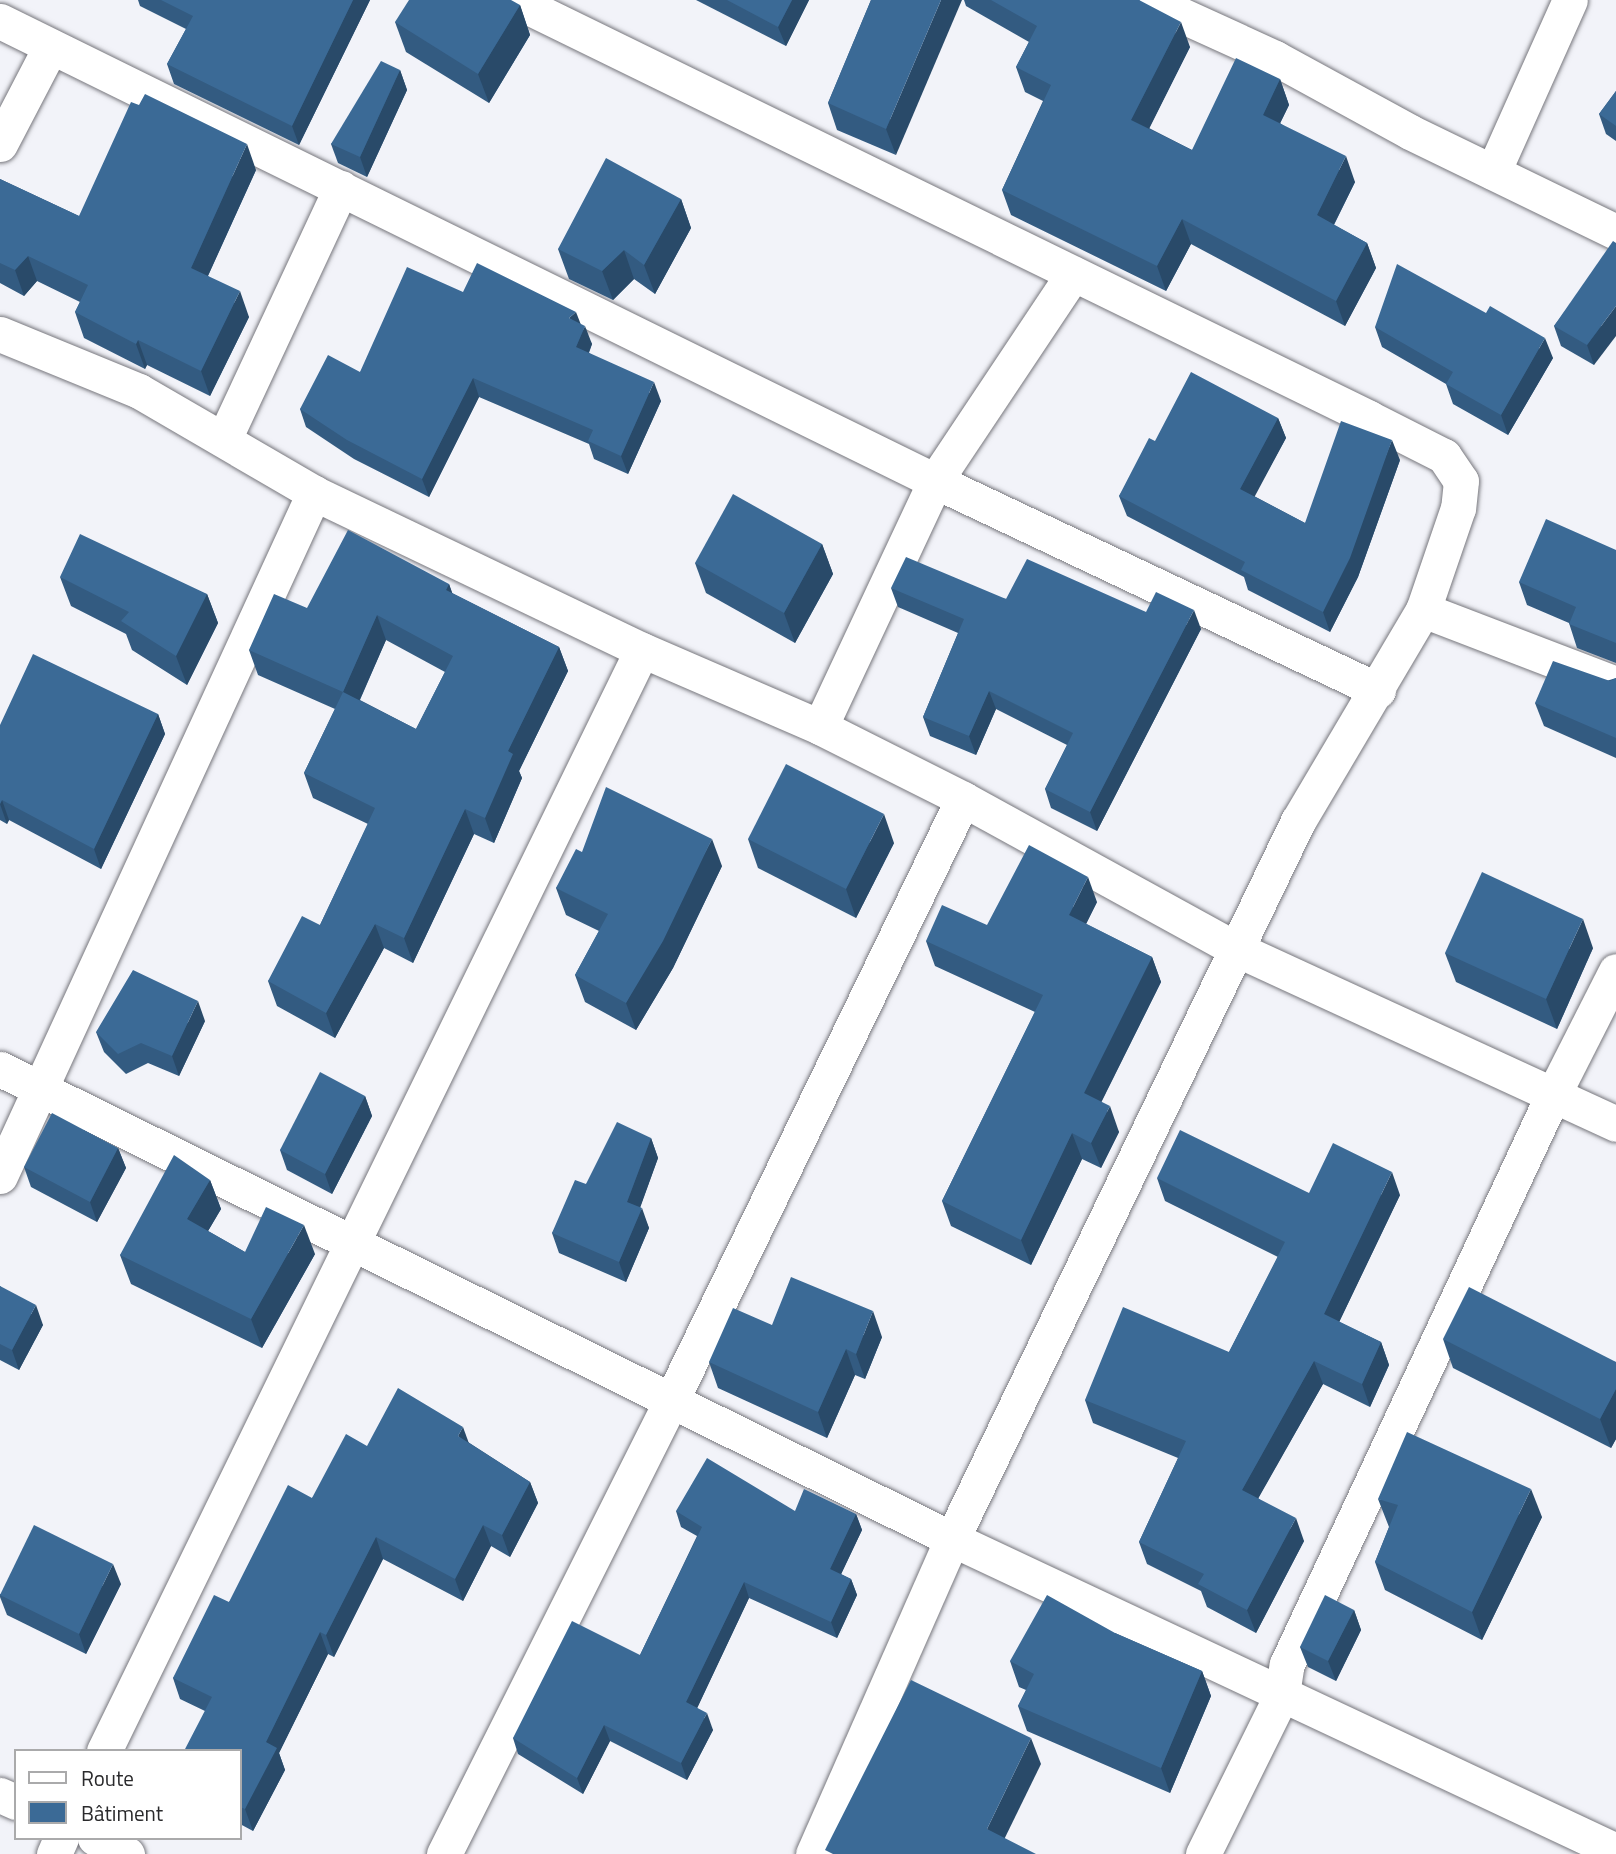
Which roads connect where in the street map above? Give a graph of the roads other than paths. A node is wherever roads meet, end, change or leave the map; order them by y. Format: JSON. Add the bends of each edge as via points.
{"nodes":[{"id":1,"x":514,"y":0,"type":"edge"},
{"id":2,"x":1148,"y":0,"type":"edge"},
{"id":3,"x":1570,"y":0,"type":"edge"},
{"id":4,"x":0,"y":21,"type":"edge"},
{"id":5,"x":51,"y":46,"type":"junction"},
{"id":6,"x":0,"y":144,"type":"edge"},
{"id":7,"x":1493,"y":172,"type":"junction"},
{"id":8,"x":341,"y":188,"type":"junction"},
{"id":9,"x":1616,"y":232,"type":"edge"},
{"id":10,"x":1073,"y":274,"type":"junction"},
{"id":11,"x":0,"y":334,"type":"edge"},
{"id":12,"x":224,"y":439,"type":"junction"},
{"id":13,"x":935,"y":481,"type":"junction"},
{"id":14,"x":314,"y":492,"type":"junction"},
{"id":15,"x":1423,"y":610,"type":"junction"},
{"id":16,"x":642,"y":650,"type":"junction"},
{"id":17,"x":1616,"y":684,"type":"edge"},
{"id":18,"x":1378,"y":690,"type":"junction"},
{"id":19,"x":820,"y":727,"type":"junction"},
{"id":20,"x":963,"y":799,"type":"junction"},
{"id":21,"x":1236,"y":949,"type":"junction"},
{"id":22,"x":1616,"y":971,"type":"edge"},
{"id":23,"x":0,"y":1069,"type":"edge"},
{"id":24,"x":43,"y":1089,"type":"junction"},
{"id":25,"x":1552,"y":1097,"type":"junction"},
{"id":26,"x":1616,"y":1124,"type":"edge"},
{"id":27,"x":0,"y":1177,"type":"edge"},
{"id":28,"x":352,"y":1243,"type":"junction"},
{"id":29,"x":671,"y":1401,"type":"junction"},
{"id":30,"x":952,"y":1539,"type":"junction"},
{"id":31,"x":1282,"y":1694,"type":"junction"},
{"id":32,"x":105,"y":1749,"type":"edge"},
{"id":33,"x":99,"y":1840,"type":"edge"},
{"id":34,"x":1580,"y":1846,"type":"edge"},
{"id":35,"x":1616,"y":1851,"type":"edge"},
{"id":36,"x":127,"y":1854,"type":"edge"},
{"id":37,"x":444,"y":1854,"type":"edge"},
{"id":38,"x":813,"y":1854,"type":"edge"},
{"id":39,"x":1203,"y":1854,"type":"edge"}],
"edges":[{"from":1,"to":10,"type":"street"},
{"from":2,"to":7,"type":"street","via":[[1275,58]]},
{"from":3,"to":7,"type":"street"},
{"from":4,"to":5,"type":"street"},
{"from":5,"to":6,"type":"street"},
{"from":5,"to":8,"type":"street"},
{"from":7,"to":9,"type":"street"},
{"from":8,"to":12,"type":"street"},
{"from":8,"to":13,"type":"street"},
{"from":10,"to":13,"type":"street"},
{"from":10,"to":15,"type":"street","via":[[1444,456],[1461,481],[1458,508]]},
{"from":11,"to":12,"type":"street","via":[[139,391]]},
{"from":12,"to":14,"type":"street"},
{"from":13,"to":18,"type":"street"},
{"from":13,"to":19,"type":"street"},
{"from":14,"to":16,"type":"street"},
{"from":14,"to":24,"type":"street"},
{"from":15,"to":17,"type":"street"},
{"from":15,"to":18,"type":"street"},
{"from":16,"to":19,"type":"street"},
{"from":16,"to":28,"type":"street"},
{"from":18,"to":21,"type":"street","via":[[1298,821]]},
{"from":19,"to":20,"type":"street"},
{"from":20,"to":21,"type":"street"},
{"from":20,"to":29,"type":"street"},
{"from":21,"to":25,"type":"street"},
{"from":21,"to":30,"type":"street"},
{"from":22,"to":25,"type":"street"},
{"from":23,"to":24,"type":"street"},
{"from":24,"to":27,"type":"street"},
{"from":24,"to":28,"type":"street"},
{"from":25,"to":26,"type":"street"},
{"from":25,"to":31,"type":"street","via":[[1287,1664]]},
{"from":28,"to":29,"type":"street"},
{"from":28,"to":32,"type":"street"},
{"from":29,"to":30,"type":"street"},
{"from":29,"to":37,"type":"street"},
{"from":30,"to":31,"type":"street"},
{"from":30,"to":38,"type":"street"},
{"from":31,"to":34,"type":"street"},
{"from":31,"to":39,"type":"street"},
{"from":33,"to":36,"type":"street"},
{"from":34,"to":35,"type":"street"}]}
